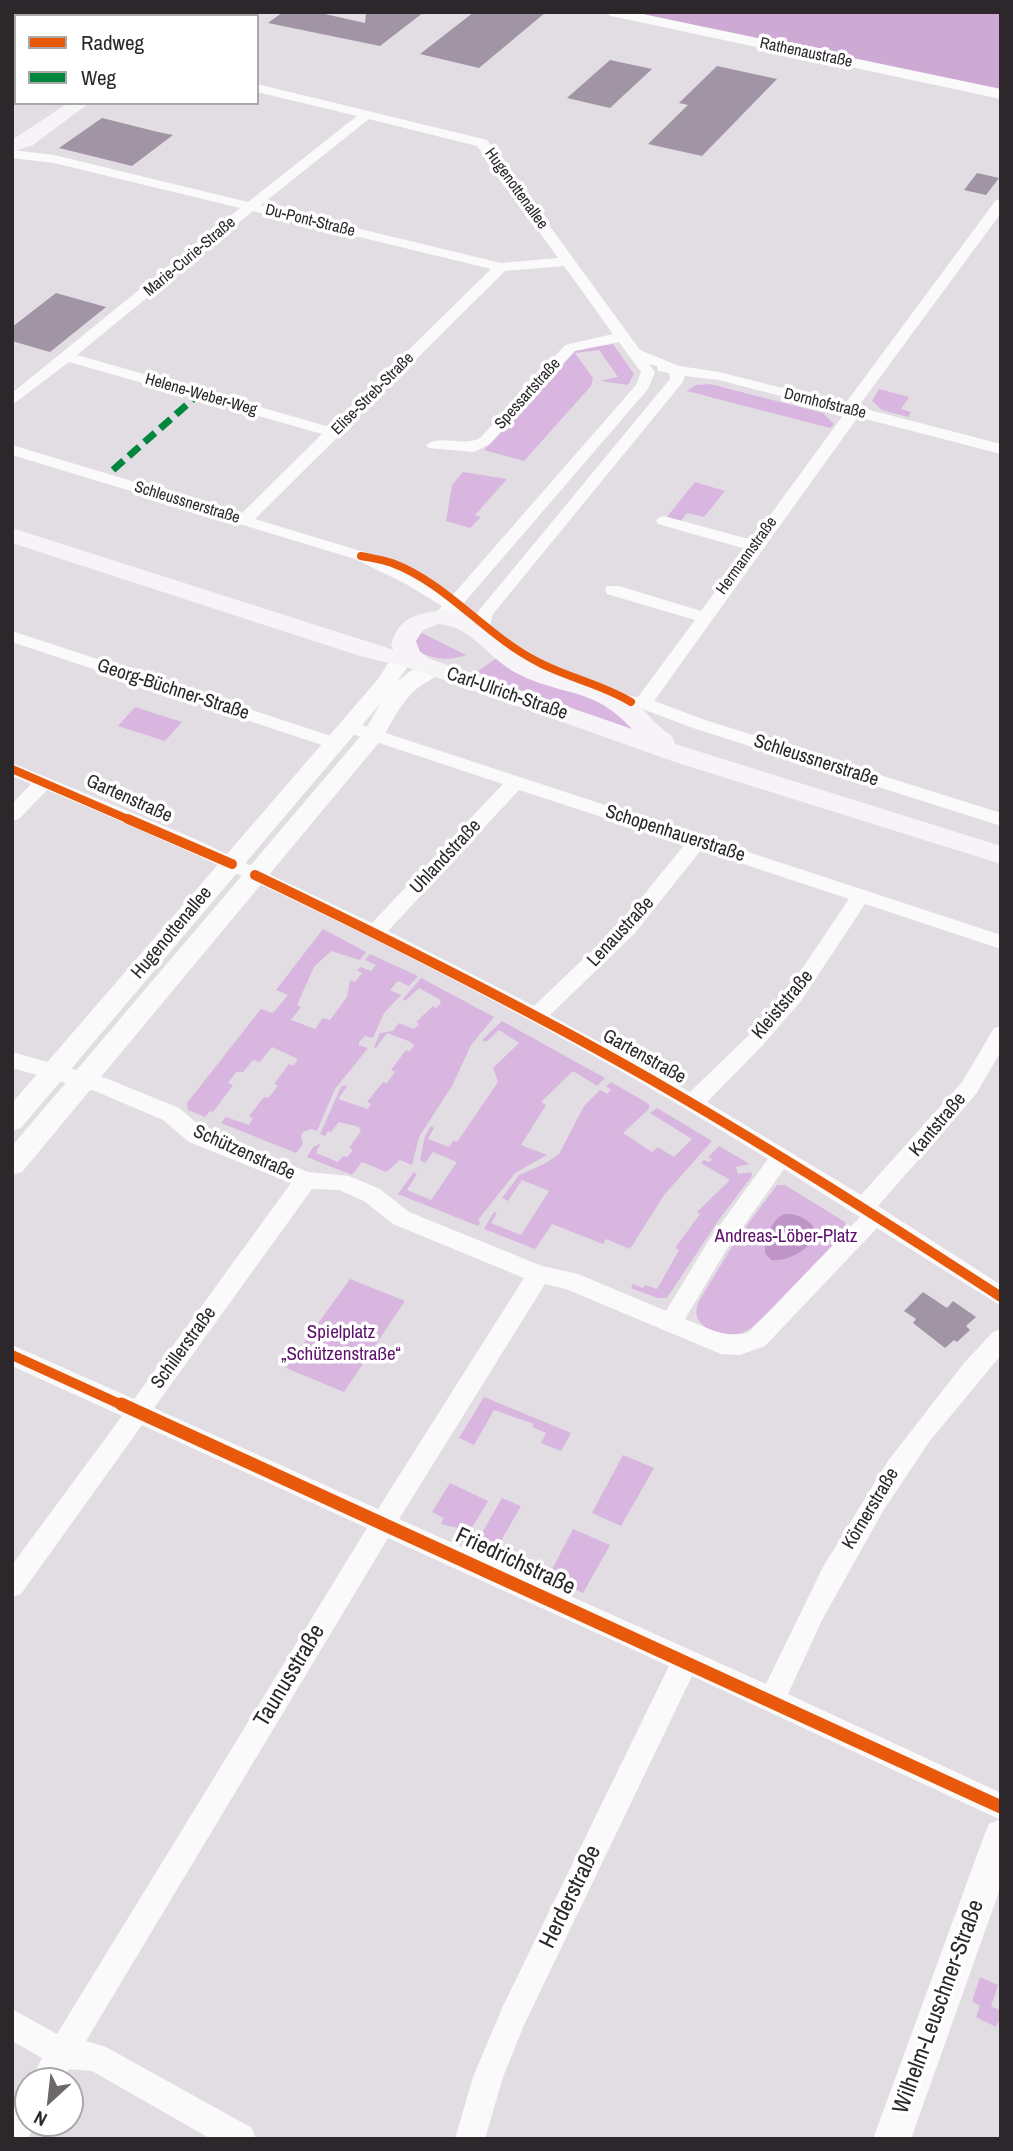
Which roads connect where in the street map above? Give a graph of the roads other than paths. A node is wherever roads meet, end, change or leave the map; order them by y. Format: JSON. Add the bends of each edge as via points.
{"nodes":[{"id":1,"x":611,"y":12,"type":"edge"},
{"id":2,"x":259,"y":88,"type":"edge"},
{"id":3,"x":1001,"y":94,"type":"edge"},
{"id":4,"x":66,"y":105,"type":"edge"},
{"id":5,"x":77,"y":105,"type":"edge"},
{"id":6,"x":368,"y":114,"type":"junction"},
{"id":7,"x":13,"y":148,"type":"edge"},
{"id":8,"x":1001,"y":203,"type":"edge"},
{"id":9,"x":251,"y":206,"type":"junction"},
{"id":10,"x":568,"y":261,"type":"junction"},
{"id":11,"x":501,"y":267,"type":"junction"},
{"id":12,"x":622,"y":337,"type":"junction"},
{"id":13,"x":636,"y":354,"type":"junction"},
{"id":14,"x":68,"y":357,"type":"junction"},
{"id":15,"x":672,"y":367,"type":"junction"},
{"id":16,"x":648,"y":372,"type":"junction"},
{"id":17,"x":12,"y":401,"type":"edge"},
{"id":18,"x":851,"y":410,"type":"junction"},
{"id":19,"x":334,"y":433,"type":"junction"},
{"id":20,"x":434,"y":445,"type":"dead end"},
{"id":21,"x":1001,"y":449,"type":"edge"},
{"id":22,"x":12,"y":450,"type":"edge"},
{"id":23,"x":244,"y":520,"type":"junction"},
{"id":24,"x":663,"y":521,"type":"dead end"},
{"id":25,"x":12,"y":535,"type":"edge"},
{"id":26,"x":755,"y":546,"type":"junction"},
{"id":27,"x":613,"y":590,"type":"dead end"},
{"id":28,"x":704,"y":617,"type":"junction"},
{"id":29,"x":462,"y":618,"type":"junction"},
{"id":30,"x":12,"y":636,"type":"edge"},
{"id":31,"x":410,"y":656,"type":"junction"},
{"id":32,"x":457,"y":676,"type":"junction"},
{"id":33,"x":617,"y":700,"type":"junction"},
{"id":34,"x":643,"y":703,"type":"junction"},
{"id":35,"x":391,"y":708,"type":"junction"},
{"id":36,"x":342,"y":735,"type":"junction"},
{"id":37,"x":373,"y":735,"type":"junction"},
{"id":38,"x":718,"y":765,"type":"junction"},
{"id":39,"x":12,"y":769,"type":"edge"},
{"id":40,"x":44,"y":782,"type":"junction"},
{"id":41,"x":516,"y":782,"type":"junction"},
{"id":42,"x":12,"y":815,"type":"edge"},
{"id":43,"x":1001,"y":820,"type":"edge"},
{"id":44,"x":698,"y":841,"type":"junction"},
{"id":45,"x":1001,"y":855,"type":"edge"},
{"id":46,"x":232,"y":864,"type":"junction"},
{"id":47,"x":255,"y":875,"type":"junction"},
{"id":48,"x":861,"y":896,"type":"junction"},
{"id":49,"x":376,"y":932,"type":"junction"},
{"id":50,"x":1001,"y":942,"type":"edge"},
{"id":51,"x":536,"y":1016,"type":"junction"},
{"id":52,"x":1001,"y":1033,"type":"edge"},
{"id":53,"x":12,"y":1060,"type":"edge"},
{"id":54,"x":54,"y":1072,"type":"junction"},
{"id":55,"x":83,"y":1080,"type":"junction"},
{"id":56,"x":692,"y":1103,"type":"junction"},
{"id":57,"x":12,"y":1121,"type":"edge"},
{"id":58,"x":781,"y":1157,"type":"junction"},
{"id":59,"x":12,"y":1165,"type":"edge"},
{"id":60,"x":306,"y":1180,"type":"junction"},
{"id":61,"x":869,"y":1212,"type":"junction"},
{"id":62,"x":539,"y":1273,"type":"junction"},
{"id":63,"x":1001,"y":1297,"type":"edge"},
{"id":64,"x":670,"y":1324,"type":"junction"},
{"id":65,"x":1001,"y":1339,"type":"edge"},
{"id":66,"x":12,"y":1355,"type":"edge"},
{"id":67,"x":138,"y":1412,"type":"junction"},
{"id":68,"x":384,"y":1525,"type":"junction"},
{"id":69,"x":12,"y":1586,"type":"edge"},
{"id":70,"x":685,"y":1662,"type":"junction"},
{"id":71,"x":772,"y":1700,"type":"junction"},
{"id":72,"x":1001,"y":1807,"type":"edge"},
{"id":73,"x":1001,"y":1836,"type":"edge"},
{"id":74,"x":12,"y":2024,"type":"edge"},
{"id":75,"x":62,"y":2053,"type":"junction"},
{"id":76,"x":54,"y":2067,"type":"edge"},
{"id":77,"x":241,"y":2139,"type":"edge"},
{"id":78,"x":470,"y":2139,"type":"edge"},
{"id":79,"x":892,"y":2139,"type":"edge"}],
"edges":[{"from":1,"to":3,"type":"street","name":"Rathenaustraße"},
{"from":2,"to":6,"type":"street","name":"Hugenottenallee"},
{"from":4,"to":7,"type":"main road","via":[[18,138]]},
{"from":5,"to":7,"type":"main road"},
{"from":6,"to":9,"type":"street","name":"Marie-Curie-Straße"},
{"from":6,"to":10,"type":"street","name":"Hugenottenallee","via":[[482,143]]},
{"from":7,"to":9,"type":"street","name":"Du-Pont-Straße"},
{"from":8,"to":18,"type":"street","name":"Hermannstraße"},
{"from":9,"to":11,"type":"street","name":"Du-Pont-Straße"},
{"from":9,"to":14,"type":"street","name":"Marie-Curie-Straße"},
{"from":10,"to":11,"type":"street","name":"Du-Pont-Straße"},
{"from":10,"to":12,"type":"street","name":"Hugenottenallee"},
{"from":11,"to":19,"type":"street","name":"Elise-Streb-Straße"},
{"from":12,"to":13,"type":"street","name":"Hugenottenallee"},
{"from":12,"to":20,"type":"street","name":"Spessartstraße","via":[[570,348],[485,441],[474,447]]},
{"from":13,"to":15,"type":"street"},
{"from":13,"to":16,"type":"street","name":"Hugenottenallee"},
{"from":14,"to":17,"type":"street","name":"Marie-Curie-Straße"},
{"from":14,"to":19,"type":"street","name":"Helene-Weber-Weg"},
{"from":15,"to":16,"type":"street","name":"Dornhofstraße"},
{"from":15,"to":18,"type":"street","name":"Dornhofstraße"},
{"from":15,"to":29,"type":"street","name":"Hugenottenallee","via":[[678,376],[675,384],[483,616]]},
{"from":16,"to":29,"type":"street","name":"Hugenottenallee","via":[[643,386]]},
{"from":18,"to":21,"type":"street","name":"Dornhofstraße"},
{"from":18,"to":26,"type":"street","name":"Hermannstraße"},
{"from":19,"to":23,"type":"street","name":"Elise-Streb-Straße"},
{"from":22,"to":23,"type":"street","name":"Schleussnerstraße"},
{"from":23,"to":29,"type":"street","name":"Schleussnerstraße","via":[[361,556],[407,578]]},
{"from":24,"to":26,"type":"street"},
{"from":25,"to":31,"type":"main road","name":"Carl-Ulrich-Straße","via":[[369,652]]},
{"from":26,"to":28,"type":"street","name":"Hermannstraße"},
{"from":27,"to":28,"type":"street"},
{"from":28,"to":34,"type":"street","name":"Hermannstraße"},
{"from":29,"to":31,"type":"main road","name":"Hugenottenallee","via":[[426,619]]},
{"from":29,"to":31,"type":"main road","name":"Hugenottenallee","via":[[484,650],[471,660]]},
{"from":29,"to":33,"type":"main road","name":"Schleussnerstraße","via":[[517,663]]},
{"from":30,"to":36,"type":"street","name":"Georg-Büchner-Straße"},
{"from":31,"to":32,"type":"main road","name":"Carl-Ulrich-Straße"},
{"from":31,"to":35,"type":"street","name":"Hugenottenallee","via":[[411,680]]},
{"from":31,"to":36,"type":"street","name":"Hugenottenallee"},
{"from":32,"to":35,"type":"street","name":"Hugenottenallee","via":[[430,677]]},
{"from":32,"to":38,"type":"main road","name":"Carl-Ulrich-Straße"},
{"from":33,"to":34,"type":"street","name":"Schleussnerstraße"},
{"from":33,"to":38,"type":"main road","name":"Schleussnerstraße","via":[[660,741]]},
{"from":34,"to":43,"type":"street","name":"Schleussnerstraße"},
{"from":35,"to":37,"type":"street","name":"Hugenottenallee"},
{"from":36,"to":37,"type":"street","name":"Schopenhauerstraße"},
{"from":36,"to":46,"type":"street","name":"Hugenottenallee"},
{"from":37,"to":41,"type":"street","name":"Schopenhauerstraße"},
{"from":37,"to":47,"type":"street","name":"Hugenottenallee"},
{"from":38,"to":45,"type":"main road","name":"Carl-Ulrich-Straße"},
{"from":39,"to":40,"type":"street","name":"Gartenstraße"},
{"from":40,"to":42,"type":"street"},
{"from":40,"to":46,"type":"street","name":"Gartenstraße"},
{"from":41,"to":44,"type":"street","name":"Schopenhauerstraße"},
{"from":41,"to":49,"type":"street","name":"Uhlandstraße"},
{"from":44,"to":48,"type":"street","name":"Schopenhauerstraße"},
{"from":44,"to":51,"type":"street","name":"Lenaustraße","via":[[619,937]]},
{"from":46,"to":47,"type":"street","name":"Gartenstraße"},
{"from":46,"to":54,"type":"street","name":"Hugenottenallee"},
{"from":47,"to":49,"type":"street","name":"Gartenstraße"},
{"from":47,"to":55,"type":"street","name":"Hugenottenallee"},
{"from":48,"to":50,"type":"street","name":"Schopenhauerstraße"},
{"from":48,"to":56,"type":"street","name":"Kleiststraße","via":[[794,996]]},
{"from":49,"to":51,"type":"street","name":"Gartenstraße"},
{"from":51,"to":56,"type":"street","name":"Gartenstraße"},
{"from":52,"to":61,"type":"street","name":"Kantstraße","via":[[969,1088]]},
{"from":53,"to":54,"type":"street","name":"Schützenstraße"},
{"from":54,"to":55,"type":"street","name":"Schützenstraße"},
{"from":54,"to":57,"type":"street","name":"Hugenottenallee"},
{"from":55,"to":59,"type":"street","name":"Hugenottenallee"},
{"from":55,"to":60,"type":"street","name":"Schützenstraße","via":[[171,1114],[197,1136]]},
{"from":56,"to":58,"type":"street","name":"Gartenstraße"},
{"from":58,"to":61,"type":"street","name":"Gartenstraße"},
{"from":58,"to":64,"type":"street","via":[[717,1246]]},
{"from":60,"to":62,"type":"street","name":"Schützenstraße","via":[[351,1186],[377,1198],[401,1218]]},
{"from":60,"to":67,"type":"street","name":"Schillerstraße"},
{"from":61,"to":63,"type":"street","name":"Gartenstraße"},
{"from":61,"to":64,"type":"street","via":[[757,1339],[740,1345],[721,1344]]},
{"from":62,"to":64,"type":"street","name":"Schützenstraße","via":[[570,1281]]},
{"from":62,"to":68,"type":"street","name":"Taunusstraße"},
{"from":65,"to":71,"type":"street","name":"Körnerstraße","via":[[948,1398],[884,1485],[836,1569]]},
{"from":66,"to":67,"type":"street","name":"Friedrichstraße"},
{"from":67,"to":68,"type":"street","name":"Friedrichstraße"},
{"from":67,"to":69,"type":"street","name":"Schillerstraße"},
{"from":68,"to":70,"type":"street","name":"Friedrichstraße"},
{"from":68,"to":75,"type":"street","name":"Taunusstraße"},
{"from":70,"to":71,"type":"street","name":"Friedrichstraße"},
{"from":70,"to":78,"type":"street","name":"Herderstraße","via":[[513,2016]]},
{"from":71,"to":72,"type":"street","name":"Friedrichstraße"},
{"from":73,"to":79,"type":"street","name":"Wilhelm-Leuschner-Straße"},
{"from":74,"to":75,"type":"street"},
{"from":75,"to":76,"type":"street","name":"Taunusstraße"},
{"from":75,"to":77,"type":"street","via":[[96,2057]]}]}
